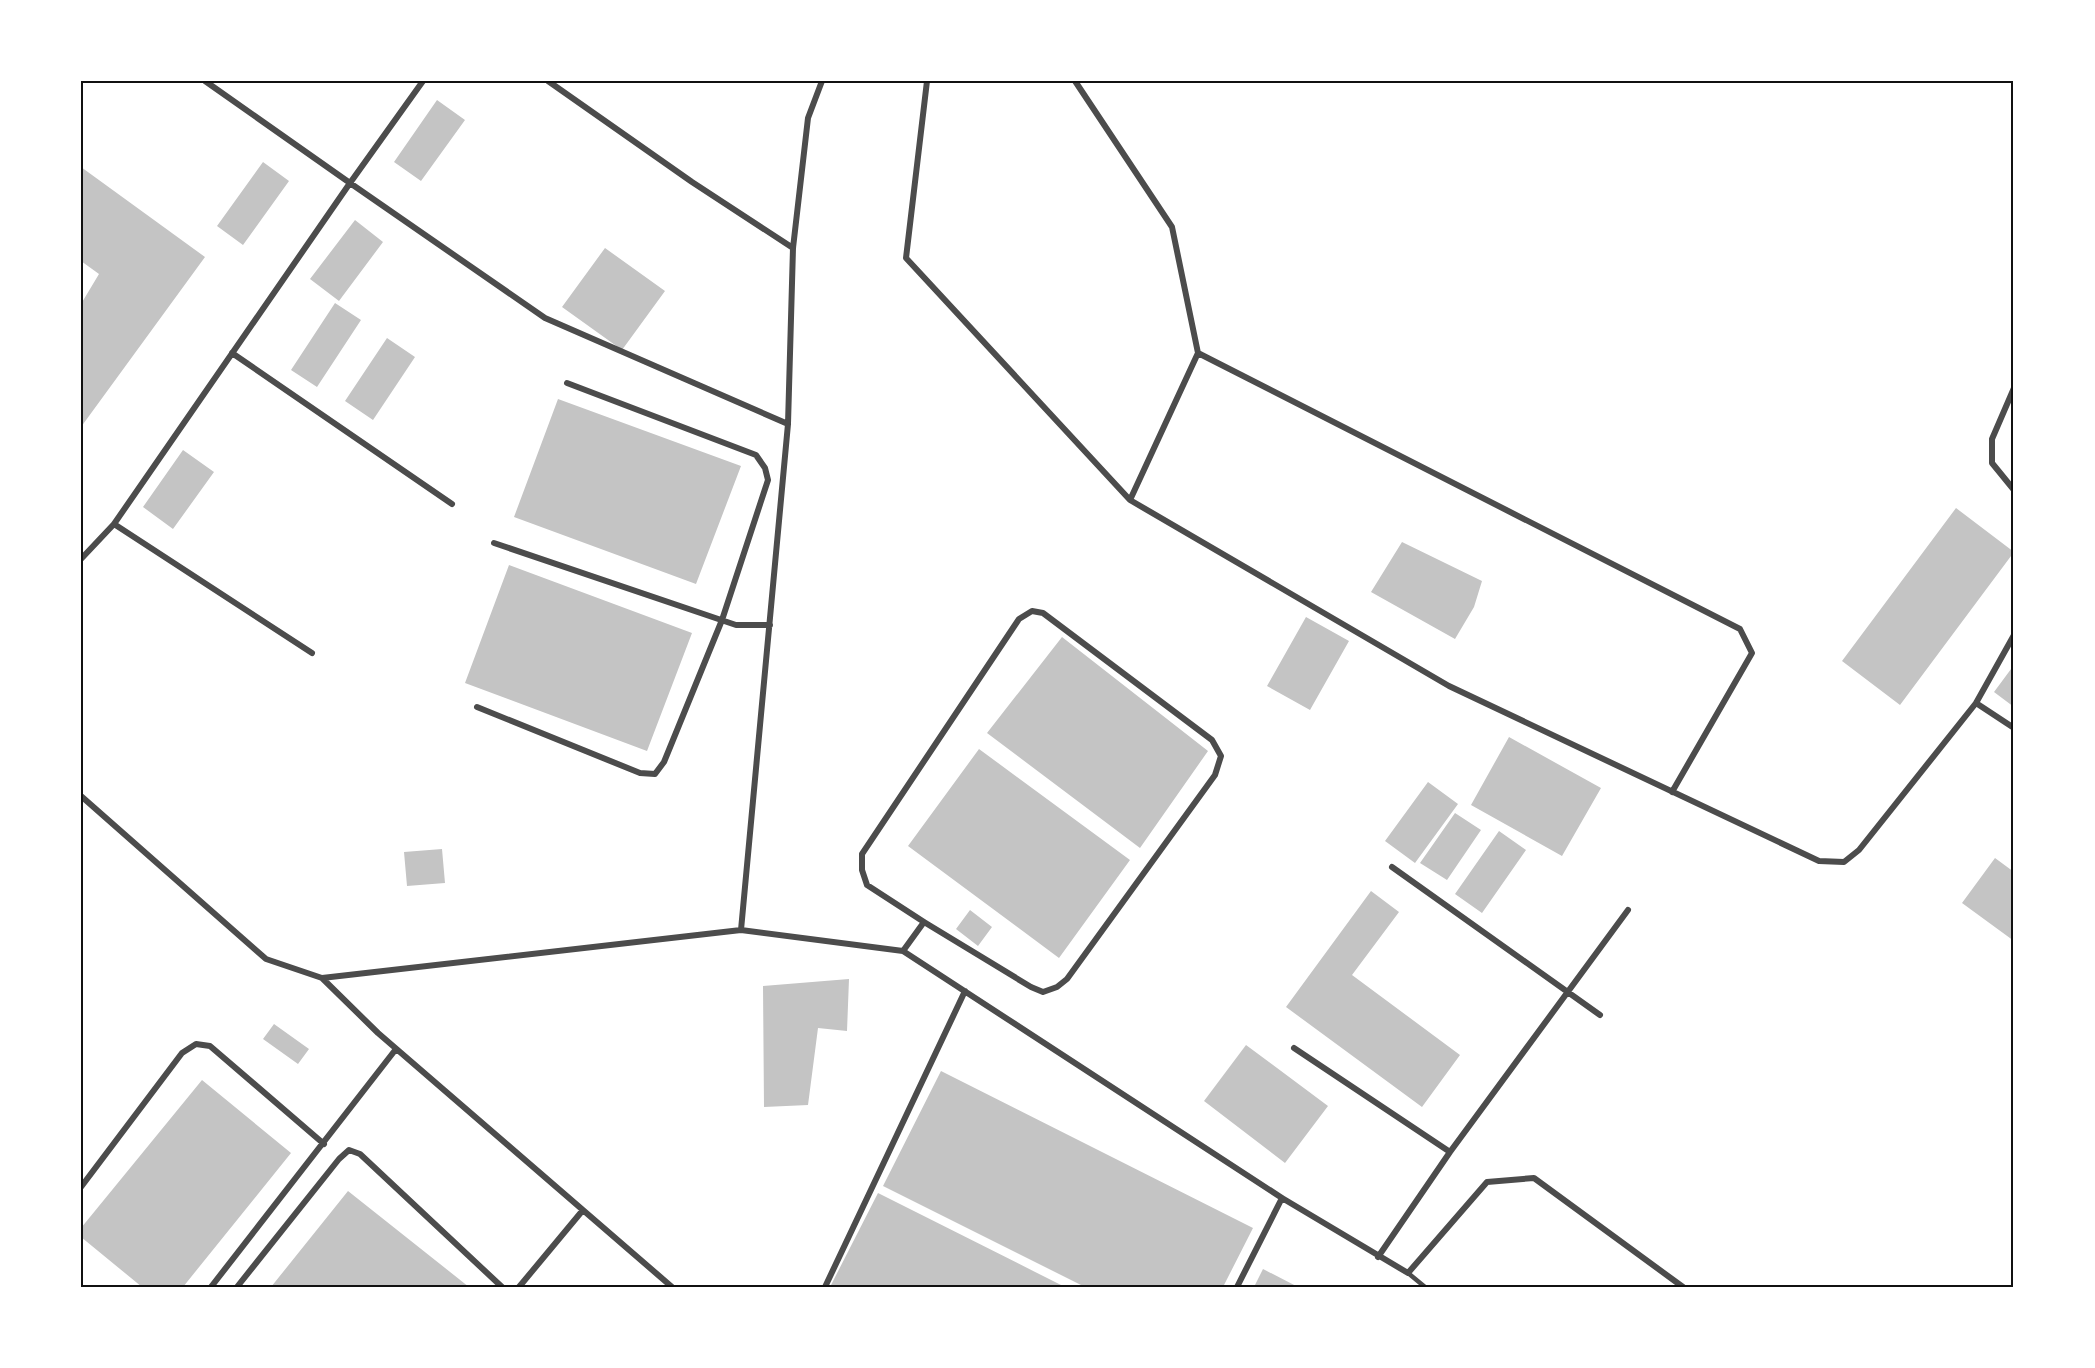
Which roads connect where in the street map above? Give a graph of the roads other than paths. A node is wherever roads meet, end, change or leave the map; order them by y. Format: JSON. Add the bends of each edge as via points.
{"nodes":[{"id":1,"x":204,"y":81,"type":"edge"},
{"id":2,"x":423,"y":81,"type":"edge"},
{"id":3,"x":548,"y":81,"type":"edge"},
{"id":4,"x":822,"y":81,"type":"edge"},
{"id":5,"x":927,"y":81,"type":"edge"},
{"id":6,"x":1075,"y":81,"type":"edge"},
{"id":7,"x":350,"y":183,"type":"junction"},
{"id":8,"x":793,"y":248,"type":"junction"},
{"id":9,"x":1198,"y":352,"type":"junction"},
{"id":10,"x":232,"y":353,"type":"junction"},
{"id":11,"x":567,"y":383,"type":"dead end"},
{"id":12,"x":2014,"y":388,"type":"edge"},
{"id":13,"x":788,"y":424,"type":"junction"},
{"id":14,"x":2014,"y":490,"type":"edge"},
{"id":15,"x":1130,"y":500,"type":"junction"},
{"id":16,"x":452,"y":504,"type":"dead end"},
{"id":17,"x":114,"y":524,"type":"junction"},
{"id":18,"x":494,"y":543,"type":"dead end"},
{"id":19,"x":81,"y":559,"type":"edge"},
{"id":20,"x":722,"y":620,"type":"junction"},
{"id":21,"x":770,"y":625,"type":"junction"},
{"id":22,"x":2014,"y":635,"type":"edge"},
{"id":23,"x":312,"y":653,"type":"dead end"},
{"id":24,"x":1976,"y":703,"type":"junction"},
{"id":25,"x":477,"y":706,"type":"dead end"},
{"id":26,"x":2014,"y":728,"type":"edge"},
{"id":27,"x":1672,"y":792,"type":"junction"},
{"id":28,"x":81,"y":796,"type":"edge"},
{"id":29,"x":1392,"y":867,"type":"dead end"},
{"id":30,"x":1628,"y":910,"type":"dead end"},
{"id":31,"x":924,"y":922,"type":"junction"},
{"id":32,"x":741,"y":930,"type":"junction"},
{"id":33,"x":903,"y":951,"type":"junction"},
{"id":34,"x":322,"y":978,"type":"junction"},
{"id":35,"x":965,"y":991,"type":"junction"},
{"id":36,"x":1569,"y":993,"type":"junction"},
{"id":37,"x":1600,"y":1015,"type":"dead end"},
{"id":38,"x":1294,"y":1048,"type":"dead end"},
{"id":39,"x":396,"y":1049,"type":"junction"},
{"id":40,"x":324,"y":1144,"type":"junction"},
{"id":41,"x":1450,"y":1152,"type":"junction"},
{"id":42,"x":81,"y":1187,"type":"edge"},
{"id":43,"x":1282,"y":1198,"type":"junction"},
{"id":44,"x":583,"y":1210,"type":"junction"},
{"id":45,"x":1378,"y":1257,"type":"junction"},
{"id":46,"x":1408,"y":1274,"type":"junction"},
{"id":47,"x":211,"y":1287,"type":"edge"},
{"id":48,"x":237,"y":1287,"type":"edge"},
{"id":49,"x":502,"y":1287,"type":"edge"},
{"id":50,"x":519,"y":1287,"type":"edge"},
{"id":51,"x":672,"y":1287,"type":"edge"},
{"id":52,"x":825,"y":1287,"type":"edge"},
{"id":53,"x":1237,"y":1287,"type":"edge"},
{"id":54,"x":1425,"y":1287,"type":"edge"},
{"id":55,"x":1683,"y":1287,"type":"edge"}],
"edges":[{"from":1,"to":7,"type":"street"},
{"from":2,"to":7,"type":"street"},
{"from":3,"to":8,"type":"street"},
{"from":4,"to":8,"type":"street","via":[[808,118]]},
{"from":5,"to":15,"type":"street","via":[[906,258]]},
{"from":6,"to":9,"type":"street","via":[[1172,227]]},
{"from":7,"to":10,"type":"street"},
{"from":7,"to":13,"type":"street","via":[[545,318]]},
{"from":8,"to":13,"type":"street"},
{"from":9,"to":15,"type":"street"},
{"from":9,"to":27,"type":"street","via":[[1740,629],[1752,653]]},
{"from":10,"to":16,"type":"street"},
{"from":10,"to":17,"type":"street"},
{"from":11,"to":20,"type":"street","via":[[756,455],[765,468],[768,480]]},
{"from":12,"to":14,"type":"street","via":[[1992,439],[1992,463]]},
{"from":13,"to":21,"type":"street"},
{"from":15,"to":27,"type":"street","via":[[1449,686]]},
{"from":17,"to":19,"type":"street"},
{"from":17,"to":23,"type":"street"},
{"from":18,"to":20,"type":"street"},
{"from":20,"to":21,"type":"street","via":[[736,625]]},
{"from":20,"to":25,"type":"street","via":[[664,762],[655,774],[640,773]]},
{"from":21,"to":32,"type":"street"},
{"from":22,"to":24,"type":"street"},
{"from":24,"to":26,"type":"street"},
{"from":24,"to":27,"type":"street","via":[[1859,849],[1844,862],[1820,861]]},
{"from":28,"to":34,"type":"street","via":[[266,959]]},
{"from":29,"to":36,"type":"street"},
{"from":30,"to":36,"type":"street"},
{"from":31,"to":31,"type":"street","via":[[867,885],[862,854],[1019,619],[1032,611],[1043,613],[1212,740],[1221,756],[1215,775],[1058,987],[1043,992],[1031,987]]},
{"from":31,"to":33,"type":"street"},
{"from":32,"to":33,"type":"street"},
{"from":32,"to":34,"type":"street"},
{"from":33,"to":35,"type":"street"},
{"from":34,"to":39,"type":"street"},
{"from":35,"to":43,"type":"street"},
{"from":35,"to":52,"type":"street"},
{"from":36,"to":37,"type":"street"},
{"from":36,"to":41,"type":"street"},
{"from":38,"to":41,"type":"street"},
{"from":39,"to":40,"type":"street"},
{"from":39,"to":44,"type":"street"},
{"from":40,"to":42,"type":"street","via":[[210,1047],[196,1044],[182,1053]]},
{"from":40,"to":47,"type":"street"},
{"from":41,"to":45,"type":"street"},
{"from":43,"to":45,"type":"street"},
{"from":43,"to":53,"type":"street"},
{"from":44,"to":50,"type":"street"},
{"from":44,"to":51,"type":"street"},
{"from":45,"to":46,"type":"street"},
{"from":46,"to":54,"type":"lane"},
{"from":46,"to":55,"type":"street","via":[[1487,1182],[1534,1178]]},
{"from":48,"to":49,"type":"street","via":[[349,1150],[360,1154]]}]}
